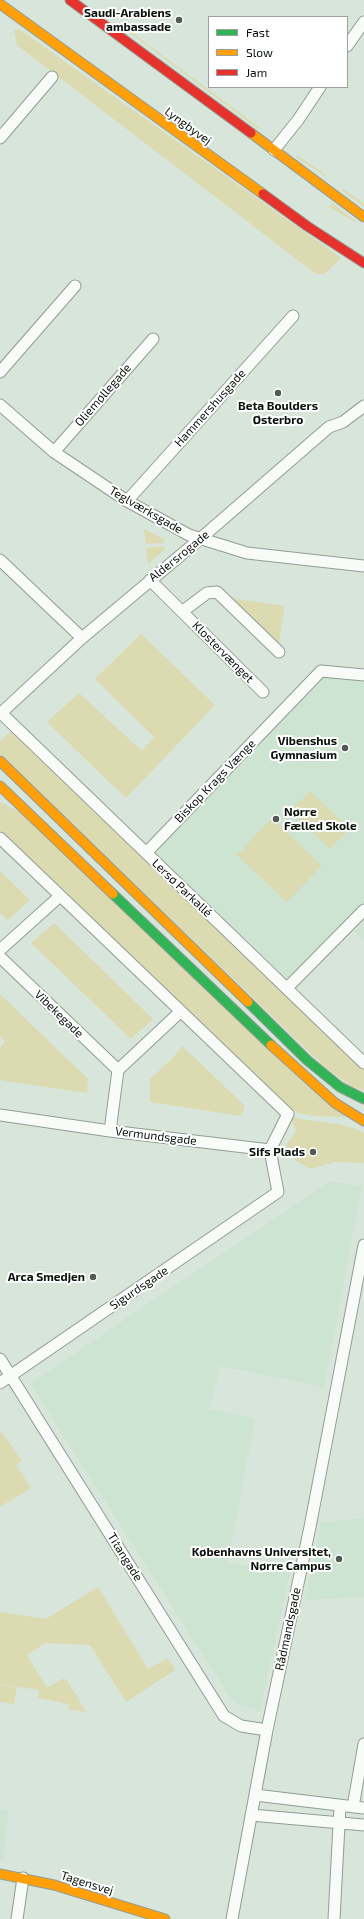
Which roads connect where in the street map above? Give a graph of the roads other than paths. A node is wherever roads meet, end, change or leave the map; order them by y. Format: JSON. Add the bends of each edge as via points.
{"nodes":[{"id":1,"x":70,"y":0,"type":"edge"},
{"id":2,"x":0,"y":4,"type":"edge"},
{"id":3,"x":364,"y":22,"type":"edge"},
{"id":4,"x":348,"y":45,"type":"edge"},
{"id":5,"x":52,"y":77,"type":"dead end"},
{"id":6,"x":319,"y":88,"type":"edge"},
{"id":7,"x":0,"y":138,"type":"edge"},
{"id":8,"x":274,"y":150,"type":"junction"},
{"id":9,"x":364,"y":217,"type":"edge"},
{"id":10,"x":364,"y":262,"type":"edge"},
{"id":11,"x":75,"y":286,"type":"dead end"},
{"id":12,"x":293,"y":316,"type":"dead end"},
{"id":13,"x":153,"y":339,"type":"dead end"},
{"id":14,"x":0,"y":372,"type":"edge"},
{"id":15,"x":0,"y":405,"type":"edge"},
{"id":16,"x":364,"y":406,"type":"edge"},
{"id":17,"x":54,"y":452,"type":"junction"},
{"id":18,"x":127,"y":501,"type":"junction"},
{"id":19,"x":200,"y":539,"type":"junction"},
{"id":20,"x":0,"y":560,"type":"edge"},
{"id":21,"x":364,"y":566,"type":"edge"},
{"id":22,"x":150,"y":580,"type":"junction"},
{"id":23,"x":183,"y":611,"type":"junction"},
{"id":24,"x":82,"y":638,"type":"junction"},
{"id":25,"x":279,"y":652,"type":"dead end"},
{"id":26,"x":364,"y":675,"type":"edge"},
{"id":27,"x":263,"y":692,"type":"dead end"},
{"id":28,"x":0,"y":713,"type":"edge"},
{"id":29,"x":0,"y":761,"type":"edge"},
{"id":30,"x":0,"y":786,"type":"edge"},
{"id":31,"x":0,"y":838,"type":"edge"},
{"id":32,"x":146,"y":853,"type":"junction"},
{"id":33,"x":60,"y":896,"type":"junction"},
{"id":34,"x":364,"y":910,"type":"edge"},
{"id":35,"x":0,"y":950,"type":"edge"},
{"id":36,"x":0,"y":957,"type":"edge"},
{"id":37,"x":287,"y":988,"type":"junction"},
{"id":38,"x":180,"y":1012,"type":"junction"},
{"id":39,"x":364,"y":1063,"type":"edge"},
{"id":40,"x":118,"y":1070,"type":"junction"},
{"id":41,"x":364,"y":1099,"type":"edge"},
{"id":42,"x":0,"y":1115,"type":"edge"},
{"id":43,"x":364,"y":1120,"type":"edge"},
{"id":44,"x":110,"y":1131,"type":"junction"},
{"id":45,"x":270,"y":1150,"type":"junction"},
{"id":46,"x":364,"y":1245,"type":"edge"},
{"id":47,"x":0,"y":1359,"type":"edge"},
{"id":48,"x":10,"y":1376,"type":"junction"},
{"id":49,"x":0,"y":1383,"type":"edge"},
{"id":50,"x":266,"y":1730,"type":"junction"},
{"id":51,"x":364,"y":1744,"type":"edge"},
{"id":52,"x":255,"y":1796,"type":"junction"},
{"id":53,"x":340,"y":1806,"type":"junction"},
{"id":54,"x":358,"y":1807,"type":"edge"},
{"id":55,"x":251,"y":1815,"type":"junction"},
{"id":56,"x":340,"y":1823,"type":"junction"},
{"id":57,"x":364,"y":1825,"type":"edge"},
{"id":58,"x":0,"y":1874,"type":"edge"},
{"id":59,"x":23,"y":1878,"type":"junction"},
{"id":60,"x":16,"y":1919,"type":"edge"},
{"id":61,"x":165,"y":1919,"type":"edge"},
{"id":62,"x":232,"y":1919,"type":"edge"},
{"id":63,"x":334,"y":1919,"type":"edge"}],
"edges":[{"from":1,"to":8,"type":"street"},
{"from":2,"to":10,"type":"street","name":"Lyngbyvej","via":[[295,218]]},
{"from":3,"to":4,"type":"street"},
{"from":5,"to":7,"type":"street"},
{"from":6,"to":8,"type":"street"},
{"from":8,"to":9,"type":"street"},
{"from":11,"to":14,"type":"street"},
{"from":12,"to":18,"type":"street","name":"Hammershusgade"},
{"from":13,"to":17,"type":"street","name":"Oliemøllegade"},
{"from":15,"to":17,"type":"street","name":"Teglværksgade"},
{"from":16,"to":19,"type":"street","name":"Aldersrogade","via":[[344,422],[329,427]]},
{"from":17,"to":18,"type":"street","name":"Teglværksgade"},
{"from":18,"to":19,"type":"street","name":"Teglværksgade"},
{"from":19,"to":21,"type":"street","name":"Teglværksgade","via":[[247,553]]},
{"from":19,"to":22,"type":"street","name":"Aldersrogade"},
{"from":20,"to":24,"type":"street"},
{"from":22,"to":23,"type":"street","name":"Klostervænget"},
{"from":22,"to":24,"type":"street","name":"Aldersrogade"},
{"from":23,"to":25,"type":"street","name":"Klostervænget","via":[[207,593],[217,592]]},
{"from":23,"to":27,"type":"street","name":"Klostervænget"},
{"from":24,"to":28,"type":"street","name":"Aldersrogade"},
{"from":26,"to":32,"type":"street","name":"Biskop Krags Vænge","via":[[321,671]]},
{"from":28,"to":32,"type":"street","name":"Lersø Parkallé"},
{"from":29,"to":41,"type":"street","via":[[307,1060],[340,1087]]},
{"from":30,"to":43,"type":"street","via":[[305,1077],[335,1103]]},
{"from":31,"to":33,"type":"street"},
{"from":32,"to":37,"type":"street","name":"Lersø Parkallé"},
{"from":33,"to":35,"type":"street"},
{"from":33,"to":38,"type":"street"},
{"from":34,"to":37,"type":"street"},
{"from":36,"to":40,"type":"street","name":"Vibekegade"},
{"from":37,"to":39,"type":"street","name":"Lersø Parkallé"},
{"from":38,"to":40,"type":"street"},
{"from":38,"to":45,"type":"street","via":[[288,1114]]},
{"from":40,"to":44,"type":"street"},
{"from":42,"to":44,"type":"street","name":"Vermundsgade"},
{"from":44,"to":45,"type":"street","name":"Vermundsgade"},
{"from":45,"to":48,"type":"street","name":"Sigurdsgade","via":[[278,1192]]},
{"from":46,"to":50,"type":"street","name":"Rådmandsgade","via":[[310,1527]]},
{"from":47,"to":48,"type":"street","name":"Titangade"},
{"from":48,"to":49,"type":"street","name":"Sigurdsgade"},
{"from":48,"to":50,"type":"street","name":"Titangade","via":[[224,1716],[241,1726]]},
{"from":50,"to":52,"type":"street","name":"Rådmandsgade"},
{"from":51,"to":54,"type":"street"},
{"from":52,"to":53,"type":"street"},
{"from":52,"to":55,"type":"street","name":"Rådmandsgade"},
{"from":53,"to":54,"type":"street"},
{"from":53,"to":56,"type":"street"},
{"from":55,"to":56,"type":"street"},
{"from":55,"to":62,"type":"street","name":"Rådmandsgade"},
{"from":56,"to":57,"type":"street"},
{"from":56,"to":63,"type":"street"},
{"from":58,"to":59,"type":"street","name":"Tagensvej"},
{"from":59,"to":60,"type":"street"},
{"from":59,"to":61,"type":"street","name":"Tagensvej"}]}
